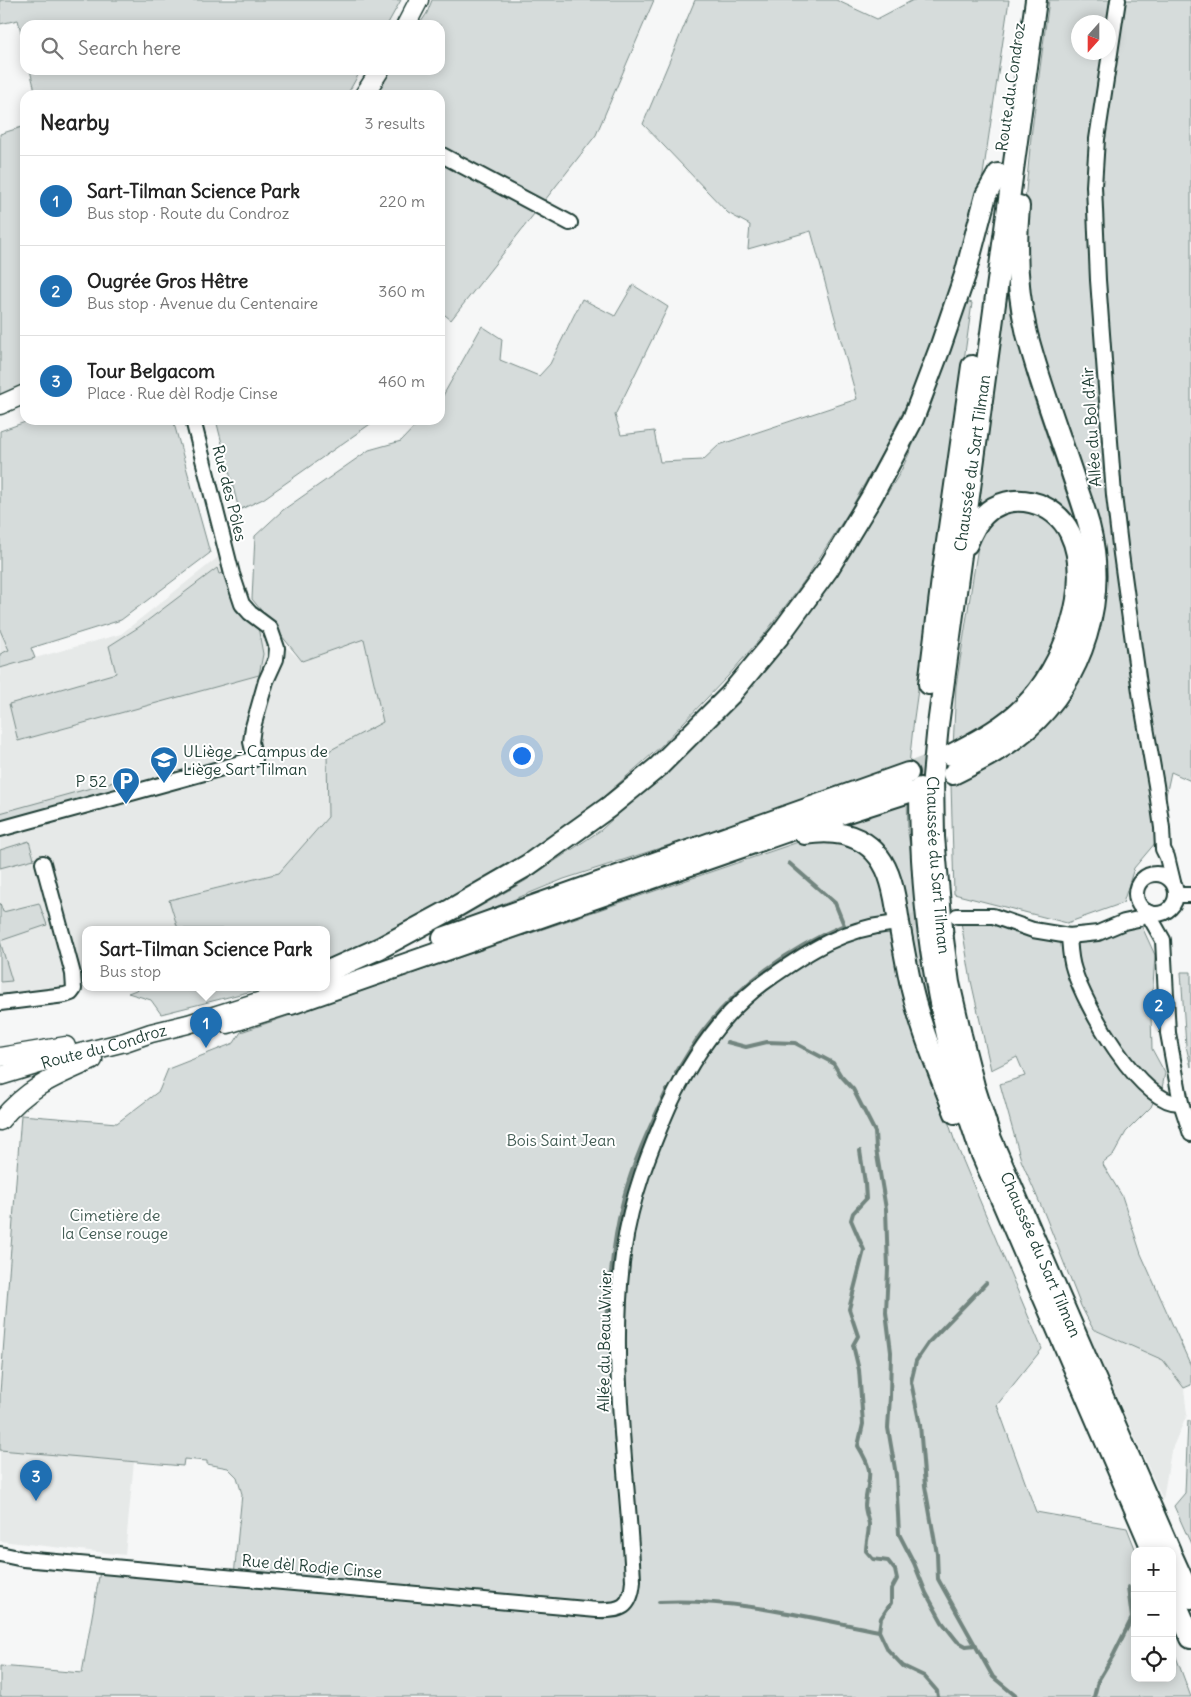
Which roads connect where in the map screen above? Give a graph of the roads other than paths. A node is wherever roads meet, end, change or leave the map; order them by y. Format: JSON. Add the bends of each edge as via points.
{"nodes":[{"id":1,"x":419,"y":0,"type":"edge"},
{"id":2,"x":1022,"y":0,"type":"edge"},
{"id":3,"x":1036,"y":0,"type":"edge"},
{"id":4,"x":1118,"y":0,"type":"edge"},
{"id":5,"x":409,"y":20,"type":"edge"},
{"id":6,"x":377,"y":75,"type":"edge"},
{"id":7,"x":367,"y":90,"type":"edge"},
{"id":8,"x":1016,"y":142,"type":"junction"},
{"id":9,"x":445,"y":157,"type":"edge"},
{"id":10,"x":998,"y":174,"type":"junction"},
{"id":11,"x":570,"y":222,"type":"dead end"},
{"id":12,"x":20,"y":396,"type":"edge"},
{"id":13,"x":0,"y":405,"type":"edge"},
{"id":14,"x":195,"y":425,"type":"edge"},
{"id":15,"x":959,"y":565,"type":"junction"},
{"id":16,"x":0,"y":830,"type":"edge"},
{"id":17,"x":764,"y":839,"type":"junction"},
{"id":18,"x":1163,"y":849,"type":"junction"},
{"id":19,"x":43,"y":863,"type":"dead end"},
{"id":20,"x":1148,"y":875,"type":"junction"},
{"id":21,"x":1175,"y":888,"type":"junction"},
{"id":22,"x":1191,"y":895,"type":"edge"},
{"id":23,"x":1136,"y":897,"type":"junction"},
{"id":24,"x":1168,"y":910,"type":"junction"},
{"id":25,"x":1147,"y":912,"type":"junction"},
{"id":26,"x":957,"y":916,"type":"dead end"},
{"id":27,"x":1124,"y":922,"type":"junction"},
{"id":28,"x":890,"y":924,"type":"tunnel mouth"},
{"id":29,"x":1069,"y":936,"type":"junction"},
{"id":30,"x":1163,"y":940,"type":"junction"},
{"id":31,"x":330,"y":970,"type":"edge"},
{"id":32,"x":330,"y":980,"type":"edge"},
{"id":33,"x":330,"y":981,"type":"edge"},
{"id":34,"x":297,"y":992,"type":"edge"},
{"id":35,"x":0,"y":1003,"type":"edge"},
{"id":36,"x":151,"y":1033,"type":"junction"},
{"id":37,"x":0,"y":1057,"type":"edge"},
{"id":38,"x":93,"y":1060,"type":"junction"},
{"id":39,"x":0,"y":1076,"type":"edge"},
{"id":40,"x":0,"y":1090,"type":"edge"},
{"id":41,"x":1180,"y":1103,"type":"junction"},
{"id":42,"x":0,"y":1121,"type":"edge"},
{"id":43,"x":1191,"y":1134,"type":"edge"},
{"id":44,"x":980,"y":1150,"type":"junction"},
{"id":45,"x":1151,"y":1547,"type":"edge"},
{"id":46,"x":1168,"y":1547,"type":"edge"},
{"id":47,"x":0,"y":1554,"type":"edge"},
{"id":48,"x":1176,"y":1565,"type":"edge"},
{"id":49,"x":1191,"y":1598,"type":"edge"},
{"id":50,"x":1176,"y":1603,"type":"edge"},
{"id":51,"x":622,"y":1608,"type":"joint"},
{"id":52,"x":1191,"y":1638,"type":"edge"}],
"edges":[{"from":1,"to":5,"type":"main road"},
{"from":2,"to":10,"type":"highway","name":"Route du Condroz"},
{"from":3,"to":8,"type":"highway","name":"Route du Condroz"},
{"from":4,"to":18,"type":"street","name":"Allée du Bol d'Air","via":[[1097,139],[1094,186],[1098,280],[1114,495]]},
{"from":6,"to":7,"type":"main road"},
{"from":8,"to":15,"type":"highway","name":"Chaussée du Sart Tilman"},
{"from":8,"to":15,"type":"highway","via":[[1022,176],[1017,245],[1020,300],[1036,366],[1089,525],[1096,568],[1095,591],[1088,634],[1072,671],[1051,702],[1028,728],[984,758],[952,764],[1037,694],[1057,662],[1070,628],[1079,580],[1076,548],[1070,532],[1049,509],[1032,502],[1003,503],[984,515]]},
{"from":9,"to":11,"type":"street"},
{"from":10,"to":31,"type":"highway","via":[[986,195],[965,275],[913,419],[872,498],[828,569],[730,695],[658,767],[609,808],[528,865],[380,948]]},
{"from":10,"to":44,"type":"highway","name":"Chaussée du Sart Tilman","via":[[943,573],[920,778],[920,839],[928,941],[948,1046]]},
{"from":12,"to":13,"type":"main road"},
{"from":14,"to":16,"type":"street","name":"Rue des Pôles","via":[[242,604],[270,628],[277,648],[276,660],[266,681],[253,727],[251,742],[255,759]]},
{"from":15,"to":46,"type":"highway","name":"Chaussée du Sart Tilman","via":[[933,777],[934,837],[949,983],[974,1086],[991,1139]]},
{"from":17,"to":32,"type":"highway","via":[[908,782],[522,909]]},
{"from":17,"to":33,"type":"highway"},
{"from":17,"to":44,"type":"highway","via":[[787,839],[820,831],[856,837],[886,867],[912,991],[962,1132]]},
{"from":18,"to":20,"type":"street"},
{"from":18,"to":21,"type":"street","name":"Allée du Bol d'Air"},
{"from":19,"to":35,"type":"street","via":[[73,974],[74,989],[65,995]]},
{"from":20,"to":21,"type":"street","via":[[1162,874]]},
{"from":20,"to":23,"type":"street","via":[[1138,884]]},
{"from":21,"to":22,"type":"street"},
{"from":21,"to":24,"type":"street","via":[[1174,904]]},
{"from":23,"to":25,"type":"street","via":[[1138,904]]},
{"from":23,"to":27,"type":"street"},
{"from":24,"to":25,"type":"street","via":[[1159,914]]},
{"from":24,"to":30,"type":"street"},
{"from":25,"to":27,"type":"street","via":[[1138,919]]},
{"from":25,"to":30,"type":"street"},
{"from":26,"to":29,"type":"street","via":[[1002,918],[1033,930]]},
{"from":27,"to":29,"type":"street","via":[[1098,933]]},
{"from":28,"to":51,"type":"street","name":"Allée du Beau Vivier","via":[[849,932],[827,942],[763,982],[738,1002],[693,1061],[650,1152],[630,1214],[620,1281],[620,1419],[633,1581],[631,1596]]},
{"from":29,"to":41,"type":"street","via":[[1070,955],[1080,986],[1110,1042],[1126,1064],[1154,1091],[1172,1104]]},
{"from":30,"to":41,"type":"street","via":[[1168,1033]]},
{"from":34,"to":36,"type":"main road","name":"Route du Condroz"},
{"from":34,"to":38,"type":"main road","name":"Route du Condroz","via":[[189,1036]]},
{"from":36,"to":37,"type":"main road"},
{"from":36,"to":39,"type":"main road","name":"Route du Condroz"},
{"from":38,"to":40,"type":"main road","name":"Route du Condroz","via":[[62,1065],[20,1079]]},
{"from":38,"to":42,"type":"main road","via":[[25,1095]]},
{"from":41,"to":43,"type":"street"},
{"from":44,"to":45,"type":"highway","name":"Chaussée du Sart Tilman"},
{"from":47,"to":51,"type":"street","name":"Rue dèl Rodje Cinse","via":[[23,1559],[597,1610]]},
{"from":48,"to":49,"type":"highway"},
{"from":50,"to":52,"type":"highway"}]}
